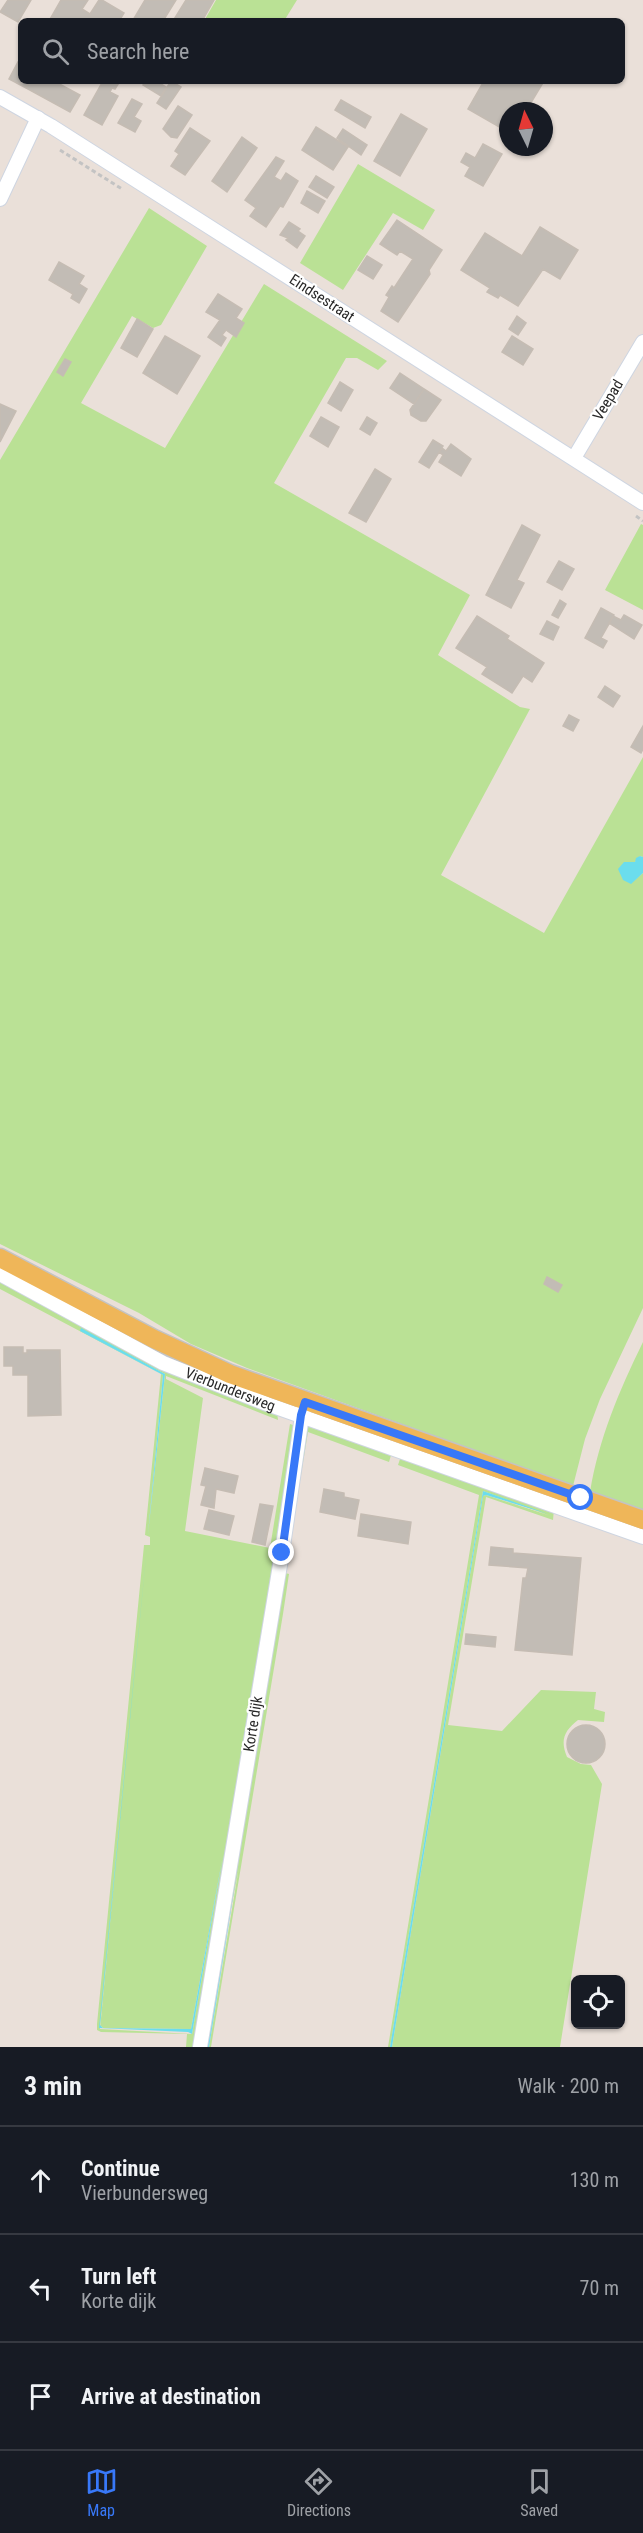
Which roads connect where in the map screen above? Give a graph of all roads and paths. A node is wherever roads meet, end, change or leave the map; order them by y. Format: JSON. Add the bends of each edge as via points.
{"nodes":[{"id":1,"x":0,"y":97,"type":"edge"},
{"id":2,"x":38,"y":118,"type":"junction"},
{"id":3,"x":0,"y":199,"type":"edge"},
{"id":4,"x":643,"y":342,"type":"edge"},
{"id":5,"x":574,"y":459,"type":"junction"},
{"id":6,"x":643,"y":503,"type":"edge"},
{"id":7,"x":0,"y":1258,"type":"edge"},
{"id":8,"x":0,"y":1274,"type":"edge"},
{"id":9,"x":303,"y":1408,"type":"junction"},
{"id":10,"x":643,"y":1520,"type":"edge"},
{"id":11,"x":643,"y":1537,"type":"edge"},
{"id":12,"x":200,"y":2047,"type":"edge"}],
"edges":[{"from":1,"to":2,"type":"street","name":"Eindsestraat"},
{"from":2,"to":3,"type":"street"},
{"from":2,"to":5,"type":"street","name":"Eindsestraat"},
{"from":4,"to":5,"type":"street","name":"Veepad"},
{"from":5,"to":6,"type":"street","name":"Eindsestraat"},
{"from":7,"to":9,"type":"main road","name":"Vierbundersweg","via":[[164,1344]]},
{"from":8,"to":9,"type":"street","name":"Vierbundersweg","via":[[163,1364]]},
{"from":9,"to":10,"type":"main road","name":"Vierbundersweg"},
{"from":9,"to":11,"type":"street","name":"Vierbundersweg"},
{"from":9,"to":12,"type":"street","name":"Korte dijk"}]}
